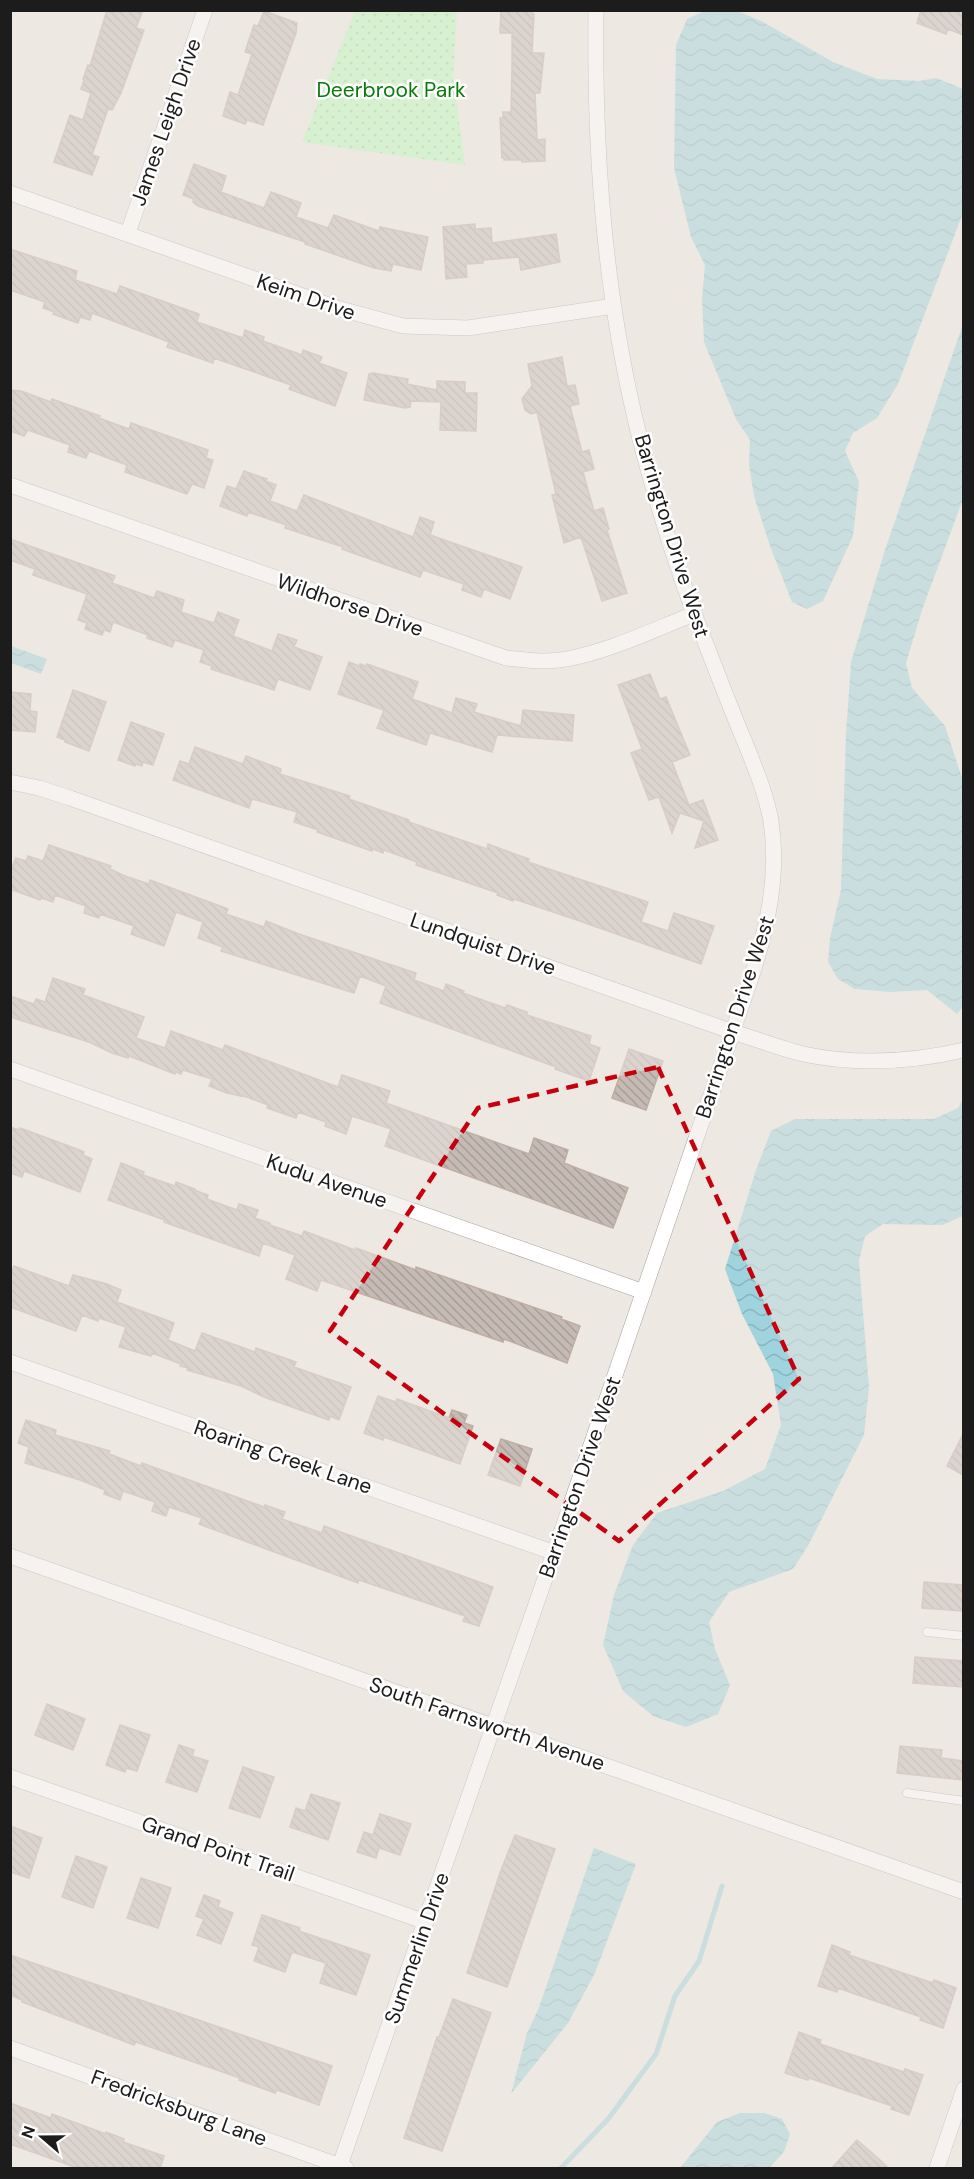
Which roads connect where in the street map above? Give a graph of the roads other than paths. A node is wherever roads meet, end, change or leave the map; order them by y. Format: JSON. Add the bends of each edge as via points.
{"nodes":[{"id":1,"x":204,"y":10,"type":"edge"},
{"id":2,"x":596,"y":10,"type":"edge"},
{"id":3,"x":10,"y":193,"type":"edge"},
{"id":4,"x":128,"y":233,"type":"junction"},
{"id":5,"x":614,"y":306,"type":"junction"},
{"id":6,"x":10,"y":485,"type":"edge"},
{"id":7,"x":694,"y":614,"type":"junction"},
{"id":8,"x":10,"y":782,"type":"edge"},
{"id":9,"x":733,"y":1032,"type":"junction"},
{"id":10,"x":963,"y":1050,"type":"edge"},
{"id":11,"x":10,"y":1069,"type":"edge"},
{"id":12,"x":644,"y":1292,"type":"junction"},
{"id":13,"x":10,"y":1362,"type":"edge"},
{"id":14,"x":555,"y":1552,"type":"junction"},
{"id":15,"x":10,"y":1556,"type":"edge"},
{"id":16,"x":927,"y":1632,"type":"dead end"},
{"id":17,"x":963,"y":1636,"type":"edge"},
{"id":18,"x":494,"y":1727,"type":"junction"},
{"id":19,"x":10,"y":1777,"type":"edge"},
{"id":20,"x":907,"y":1793,"type":"dead end"},
{"id":21,"x":963,"y":1801,"type":"edge"},
{"id":22,"x":963,"y":1892,"type":"edge"},
{"id":23,"x":426,"y":1922,"type":"junction"},
{"id":24,"x":10,"y":2048,"type":"edge"},
{"id":25,"x":963,"y":2089,"type":"edge"},
{"id":26,"x":342,"y":2168,"type":"edge"},
{"id":27,"x":937,"y":2169,"type":"edge"}],
"edges":[{"from":1,"to":4,"type":"street","name":"James Leigh Drive"},
{"from":2,"to":5,"type":"street","name":"Barrington Drive West","via":[[598,167]]},
{"from":3,"to":4,"type":"street","name":"Keim Drive"},
{"from":4,"to":5,"type":"street","name":"Keim Drive","via":[[337,308],[403,326],[468,328]]},
{"from":5,"to":7,"type":"street","name":"Barrington Drive West","via":[[642,445]]},
{"from":6,"to":7,"type":"street","name":"Wildhorse Drive","via":[[506,658],[565,660]]},
{"from":7,"to":9,"type":"street","name":"Barrington Drive West","via":[[764,789],[774,852],[773,891],[764,937]]},
{"from":8,"to":9,"type":"street","name":"Lundquist Drive","via":[[70,798]]},
{"from":9,"to":10,"type":"street","name":"Lundquist Drive","via":[[803,1054],[838,1059],[892,1060]]},
{"from":9,"to":12,"type":"street","name":"Barrington Drive West"},
{"from":11,"to":12,"type":"street","name":"Kudu Avenue"},
{"from":12,"to":14,"type":"street","name":"Barrington Drive West"},
{"from":13,"to":14,"type":"street","name":"Roaring Creek Lane"},
{"from":14,"to":18,"type":"street","name":"Barrington Drive West"},
{"from":15,"to":18,"type":"street","name":"South Farnsworth Avenue"},
{"from":16,"to":17,"type":"lane"},
{"from":18,"to":22,"type":"street","name":"South Farnsworth Avenue"},
{"from":18,"to":23,"type":"street","name":"Summerlin Drive"},
{"from":19,"to":23,"type":"street","name":"Grand Point Trail"},
{"from":20,"to":21,"type":"lane"},
{"from":23,"to":26,"type":"street","name":"Summerlin Drive"},
{"from":24,"to":26,"type":"street","name":"Fredricksburg Lane"},
{"from":25,"to":27,"type":"street"}]}
